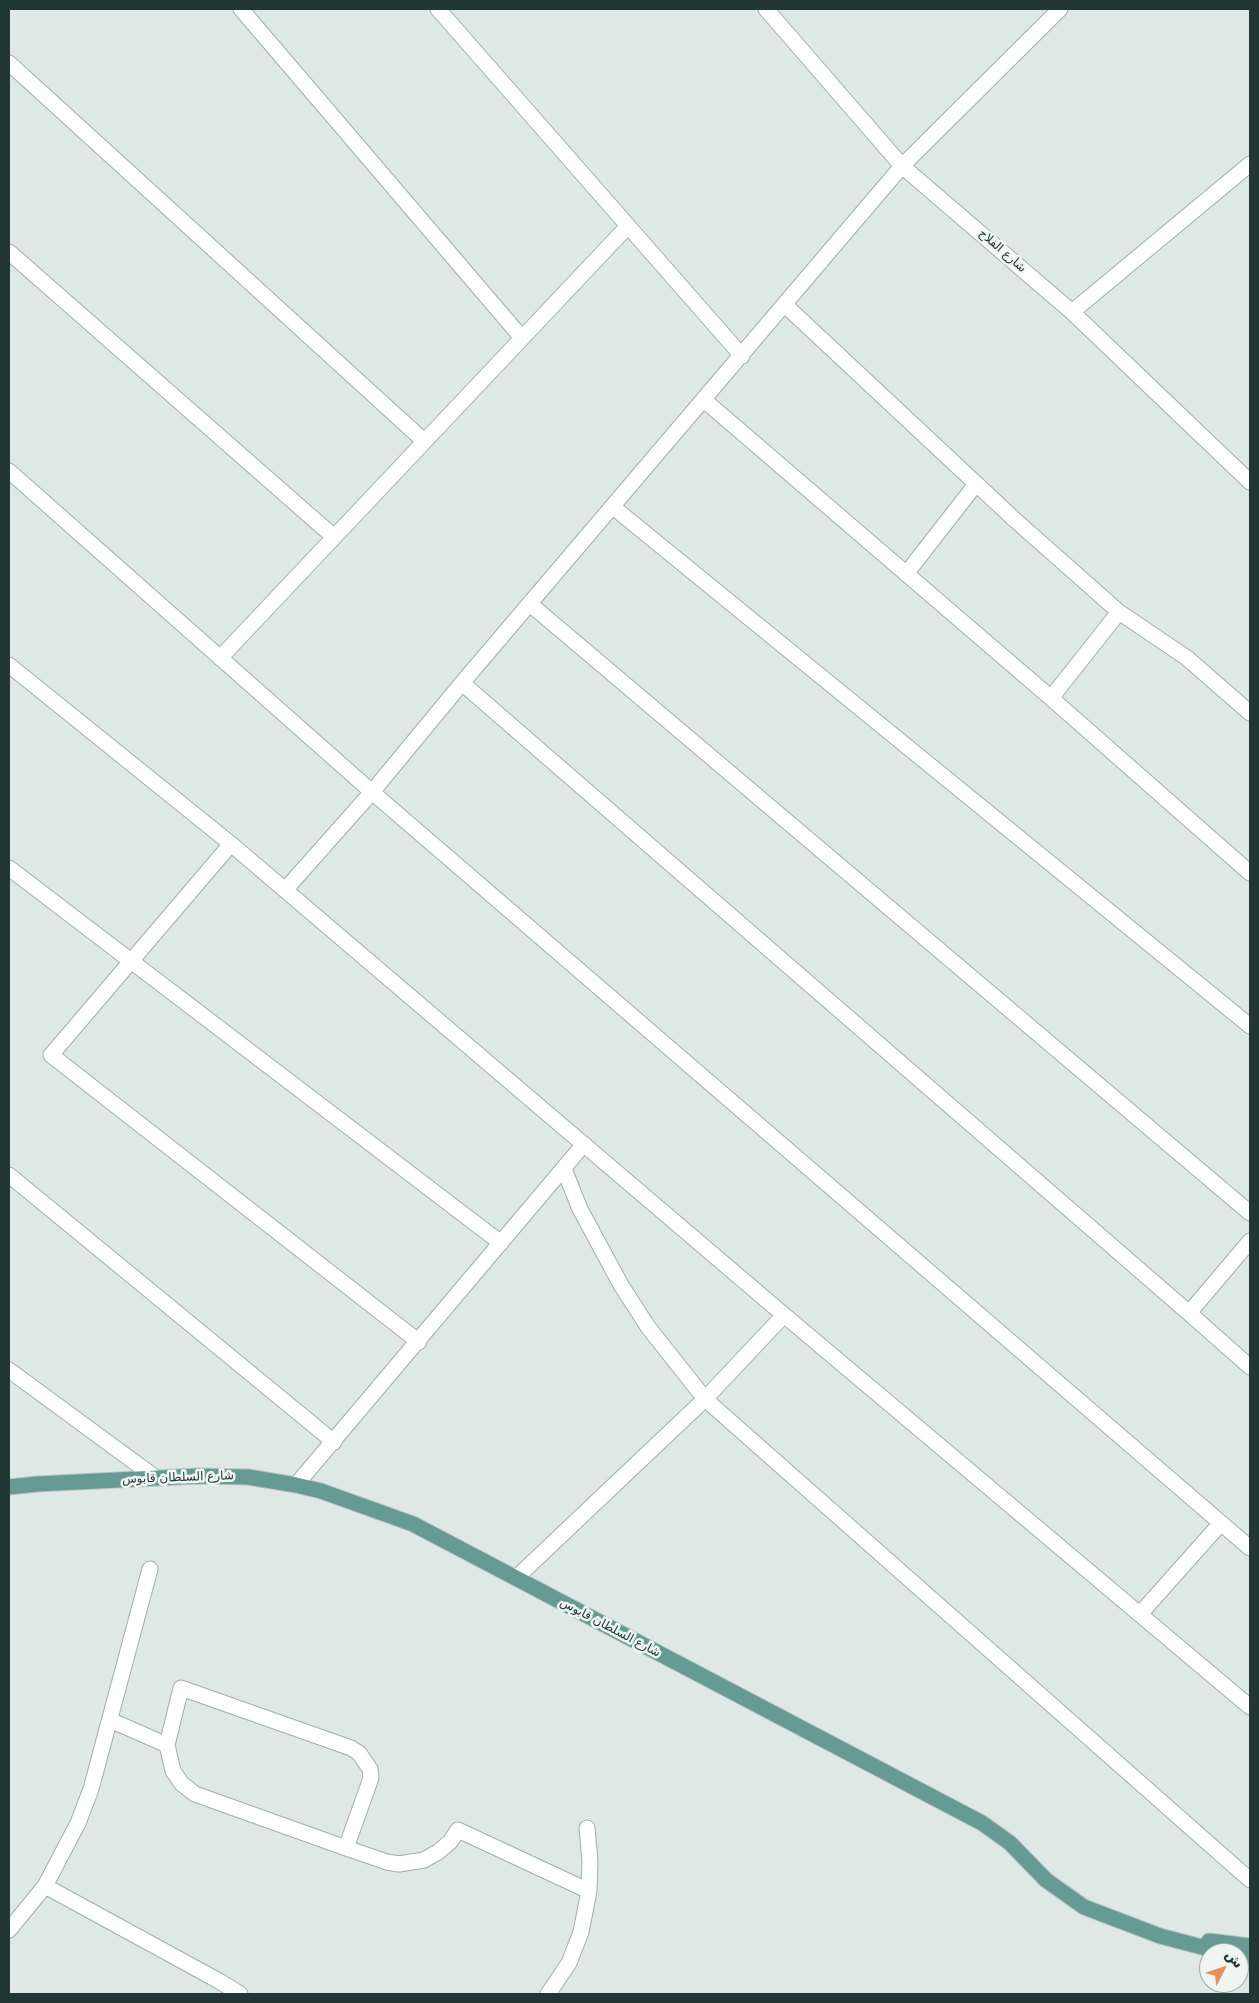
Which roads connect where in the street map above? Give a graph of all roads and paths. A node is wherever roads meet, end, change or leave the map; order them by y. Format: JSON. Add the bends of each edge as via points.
{"nodes":[{"id":1,"x":241,"y":9,"type":"edge"},
{"id":2,"x":438,"y":9,"type":"edge"},
{"id":3,"x":766,"y":9,"type":"edge"},
{"id":4,"x":1060,"y":9,"type":"edge"},
{"id":5,"x":9,"y":63,"type":"edge"},
{"id":6,"x":1250,"y":164,"type":"edge"},
{"id":7,"x":902,"y":166,"type":"junction"},
{"id":8,"x":628,"y":226,"type":"junction"},
{"id":9,"x":9,"y":252,"type":"edge"},
{"id":10,"x":785,"y":305,"type":"junction"},
{"id":11,"x":1072,"y":312,"type":"junction"},
{"id":12,"x":522,"y":338,"type":"junction"},
{"id":13,"x":742,"y":356,"type":"junction"},
{"id":14,"x":704,"y":400,"type":"junction"},
{"id":15,"x":424,"y":441,"type":"junction"},
{"id":16,"x":9,"y":471,"type":"edge"},
{"id":17,"x":1249,"y":478,"type":"edge"},
{"id":18,"x":976,"y":484,"type":"junction"},
{"id":19,"x":613,"y":506,"type":"junction"},
{"id":20,"x":334,"y":537,"type":"junction"},
{"id":21,"x":906,"y":574,"type":"junction"},
{"id":22,"x":530,"y":604,"type":"junction"},
{"id":23,"x":1119,"y":612,"type":"junction"},
{"id":24,"x":220,"y":658,"type":"junction"},
{"id":25,"x":9,"y":665,"type":"edge"},
{"id":26,"x":462,"y":684,"type":"junction"},
{"id":27,"x":1051,"y":698,"type":"junction"},
{"id":28,"x":1250,"y":713,"type":"edge"},
{"id":29,"x":372,"y":792,"type":"junction"},
{"id":30,"x":231,"y":844,"type":"junction"},
{"id":31,"x":9,"y":868,"type":"edge"},
{"id":32,"x":1250,"y":873,"type":"edge"},
{"id":33,"x":285,"y":890,"type":"junction"},
{"id":34,"x":130,"y":961,"type":"junction"},
{"id":35,"x":1250,"y":1026,"type":"edge"},
{"id":36,"x":584,"y":1144,"type":"junction"},
{"id":37,"x":564,"y":1169,"type":"junction"},
{"id":38,"x":9,"y":1175,"type":"edge"},
{"id":39,"x":1250,"y":1213,"type":"edge"},
{"id":40,"x":1250,"y":1240,"type":"edge"},
{"id":41,"x":501,"y":1243,"type":"junction"},
{"id":42,"x":1189,"y":1312,"type":"junction"},
{"id":43,"x":784,"y":1315,"type":"junction"},
{"id":44,"x":418,"y":1342,"type":"junction"},
{"id":45,"x":1250,"y":1367,"type":"edge"},
{"id":46,"x":9,"y":1370,"type":"edge"},
{"id":47,"x":705,"y":1399,"type":"junction"},
{"id":48,"x":334,"y":1442,"type":"junction"},
{"id":49,"x":156,"y":1478,"type":"junction"},
{"id":50,"x":296,"y":1485,"type":"junction"},
{"id":51,"x":9,"y":1487,"type":"edge"},
{"id":52,"x":1221,"y":1523,"type":"junction"},
{"id":53,"x":1250,"y":1548,"type":"edge"},
{"id":54,"x":150,"y":1569,"type":"dead end"},
{"id":55,"x":516,"y":1578,"type":"junction"},
{"id":56,"x":1140,"y":1614,"type":"junction"},
{"id":57,"x":1250,"y":1707,"type":"edge"},
{"id":58,"x":110,"y":1720,"type":"junction"},
{"id":59,"x":167,"y":1744,"type":"junction"},
{"id":60,"x":587,"y":1828,"type":"dead end"},
{"id":61,"x":346,"y":1848,"type":"junction"},
{"id":62,"x":1250,"y":1880,"type":"edge"},
{"id":63,"x":45,"y":1886,"type":"junction"},
{"id":64,"x":589,"y":1891,"type":"junction"},
{"id":65,"x":9,"y":1930,"type":"edge"},
{"id":66,"x":1160,"y":1936,"type":"junction"},
{"id":67,"x":1199,"y":1946,"type":"edge"},
{"id":68,"x":1250,"y":1946,"type":"edge"},
{"id":69,"x":240,"y":1994,"type":"edge"},
{"id":70,"x":548,"y":1994,"type":"edge"}],
"edges":[{"from":1,"to":12,"type":"street"},
{"from":2,"to":8,"type":"street"},
{"from":3,"to":7,"type":"street","name":"شارع الفلاح"},
{"from":4,"to":7,"type":"street"},
{"from":5,"to":15,"type":"street"},
{"from":6,"to":11,"type":"street"},
{"from":7,"to":10,"type":"street"},
{"from":7,"to":11,"type":"street","name":"شارع الفلاح"},
{"from":8,"to":12,"type":"street"},
{"from":8,"to":13,"type":"street"},
{"from":9,"to":20,"type":"street"},
{"from":10,"to":13,"type":"street"},
{"from":10,"to":18,"type":"street"},
{"from":11,"to":17,"type":"street","name":"شارع الفلاح"},
{"from":12,"to":15,"type":"street"},
{"from":13,"to":14,"type":"street"},
{"from":14,"to":19,"type":"street"},
{"from":14,"to":21,"type":"street"},
{"from":15,"to":20,"type":"street"},
{"from":16,"to":24,"type":"street"},
{"from":18,"to":21,"type":"street"},
{"from":18,"to":23,"type":"street"},
{"from":19,"to":22,"type":"street"},
{"from":19,"to":35,"type":"street"},
{"from":20,"to":24,"type":"street"},
{"from":21,"to":27,"type":"street"},
{"from":22,"to":26,"type":"street"},
{"from":22,"to":39,"type":"street"},
{"from":23,"to":27,"type":"street"},
{"from":23,"to":28,"type":"street","via":[[1187,658]]},
{"from":24,"to":29,"type":"street"},
{"from":25,"to":30,"type":"street"},
{"from":26,"to":29,"type":"street"},
{"from":26,"to":42,"type":"street"},
{"from":27,"to":32,"type":"street"},
{"from":29,"to":33,"type":"street"},
{"from":29,"to":52,"type":"street"},
{"from":30,"to":33,"type":"street"},
{"from":30,"to":34,"type":"street"},
{"from":31,"to":34,"type":"street"},
{"from":33,"to":36,"type":"street"},
{"from":34,"to":41,"type":"street"},
{"from":34,"to":44,"type":"street","via":[[51,1055]]},
{"from":36,"to":37,"type":"street"},
{"from":36,"to":43,"type":"street"},
{"from":37,"to":41,"type":"street"},
{"from":37,"to":47,"type":"street","via":[[580,1209],[621,1285],[648,1327]]},
{"from":38,"to":48,"type":"street"},
{"from":40,"to":42,"type":"street"},
{"from":41,"to":44,"type":"street"},
{"from":42,"to":45,"type":"street"},
{"from":43,"to":47,"type":"street"},
{"from":43,"to":56,"type":"street"},
{"from":44,"to":48,"type":"street"},
{"from":46,"to":49,"type":"street"},
{"from":47,"to":55,"type":"street"},
{"from":47,"to":62,"type":"street"},
{"from":48,"to":50,"type":"street"},
{"from":49,"to":50,"type":"main road","name":"شارع السلطان قابوس","via":[[248,1477]]},
{"from":49,"to":51,"type":"main road","name":"شارع السلطان قابوس"},
{"from":50,"to":55,"type":"main road","name":"شارع السلطان قابوس","via":[[413,1524]]},
{"from":52,"to":53,"type":"street"},
{"from":52,"to":56,"type":"street"},
{"from":54,"to":58,"type":"street"},
{"from":55,"to":66,"type":"main road","name":"شارع السلطان قابوس","via":[[982,1823],[1010,1843],[1046,1880],[1084,1907]]},
{"from":56,"to":57,"type":"street"},
{"from":58,"to":59,"type":"street"},
{"from":58,"to":63,"type":"street","via":[[91,1790],[78,1823]]},
{"from":59,"to":61,"type":"street","via":[[173,1771],[195,1794]]},
{"from":59,"to":61,"type":"street","via":[[181,1688],[351,1748],[359,1753],[370,1769],[370,1778]]},
{"from":60,"to":64,"type":"street"},
{"from":61,"to":64,"type":"street","via":[[387,1862],[412,1863],[438,1852],[458,1830]]},
{"from":63,"to":65,"type":"street"},
{"from":63,"to":69,"type":"street"},
{"from":64,"to":70,"type":"street","via":[[581,1932],[569,1963]]},
{"from":66,"to":67,"type":"main road","name":"شارع السلطان قابوس"},
{"from":66,"to":68,"type":"main road","name":"شارع السلطان قابوس"}]}
